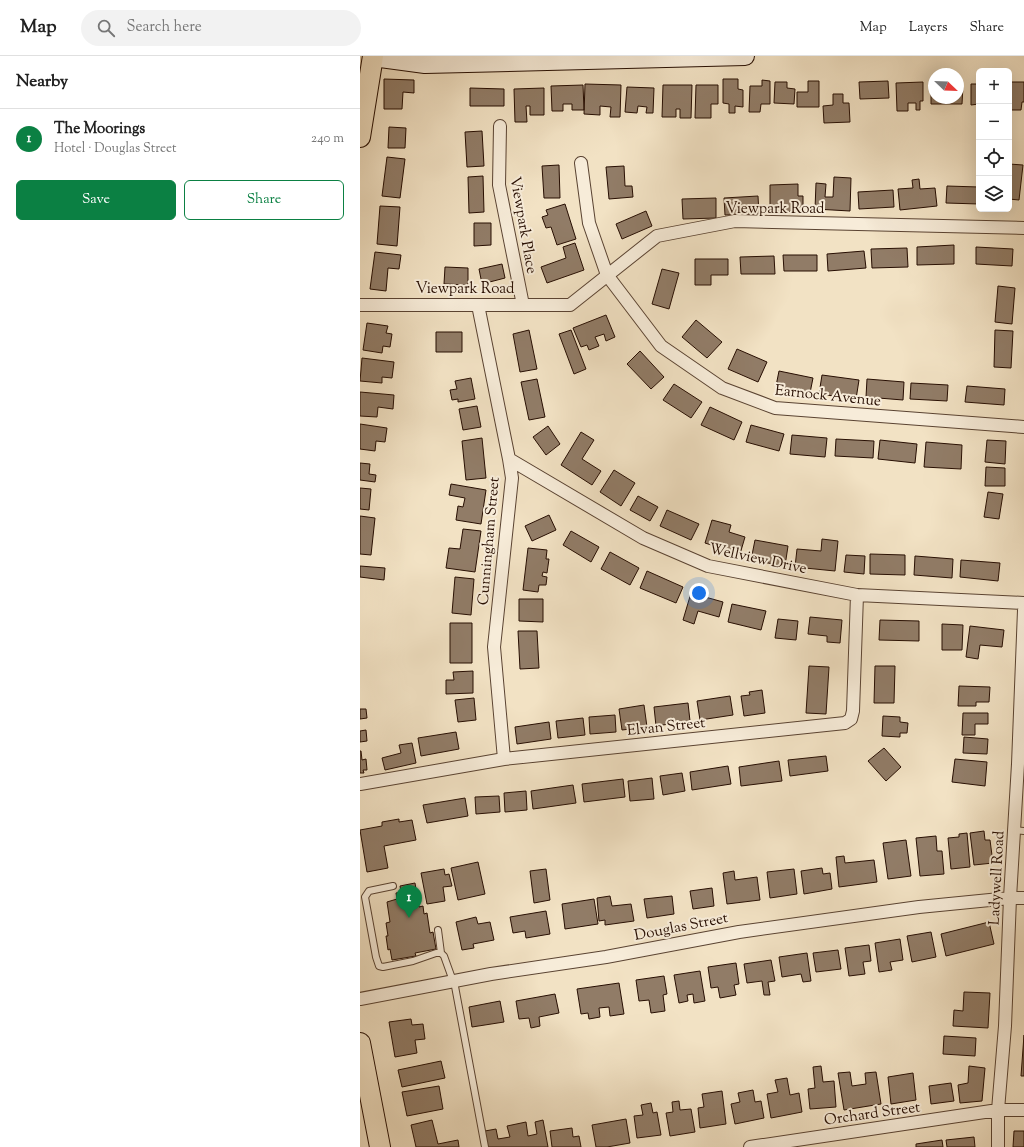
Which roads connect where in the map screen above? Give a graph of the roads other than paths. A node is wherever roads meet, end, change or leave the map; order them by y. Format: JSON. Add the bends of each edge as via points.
{"nodes":[{"id":1,"x":744,"y":56,"type":"edge"},
{"id":2,"x":372,"y":57,"type":"edge"},
{"id":3,"x":453,"y":60,"type":"edge"},
{"id":4,"x":500,"y":126,"type":"dead end"},
{"id":5,"x":361,"y":129,"type":"edge"},
{"id":6,"x":581,"y":163,"type":"dead end"},
{"id":7,"x":1024,"y":228,"type":"edge"},
{"id":8,"x":607,"y":275,"type":"junction"},
{"id":9,"x":478,"y":304,"type":"junction"},
{"id":10,"x":360,"y":305,"type":"edge"},
{"id":11,"x":523,"y":305,"type":"junction"},
{"id":12,"x":1024,"y":427,"type":"edge"},
{"id":13,"x":509,"y":459,"type":"junction"},
{"id":14,"x":857,"y":594,"type":"junction"},
{"id":15,"x":1024,"y":603,"type":"edge"},
{"id":16,"x":1024,"y":610,"type":"edge"},
{"id":17,"x":504,"y":759,"type":"junction"},
{"id":18,"x":1021,"y":764,"type":"edge"},
{"id":19,"x":360,"y":784,"type":"edge"},
{"id":20,"x":1019,"y":830,"type":"edge"},
{"id":21,"x":393,"y":886,"type":"dead end"},
{"id":22,"x":1010,"y":898,"type":"junction"},
{"id":23,"x":1024,"y":898,"type":"edge"},
{"id":24,"x":438,"y":930,"type":"dead end"},
{"id":25,"x":441,"y":953,"type":"junction"},
{"id":26,"x":453,"y":981,"type":"junction"},
{"id":27,"x":360,"y":999,"type":"edge"},
{"id":28,"x":360,"y":1044,"type":"edge"},
{"id":29,"x":998,"y":1110,"type":"junction"},
{"id":30,"x":1024,"y":1110,"type":"edge"},
{"id":31,"x":380,"y":1147,"type":"edge"},
{"id":32,"x":485,"y":1147,"type":"edge"},
{"id":33,"x":750,"y":1147,"type":"edge"},
{"id":34,"x":998,"y":1147,"type":"edge"}],
"edges":[{"from":1,"to":3,"type":"street"},
{"from":2,"to":3,"type":"street","via":[[425,64]]},
{"from":2,"to":5,"type":"main road"},
{"from":4,"to":11,"type":"street","name":"Viewpark Place","via":[[499,185]]},
{"from":6,"to":8,"type":"street","name":"Earnock Avenue","via":[[589,223]]},
{"from":7,"to":8,"type":"street","name":"Viewpark Road","via":[[735,221],[657,236]]},
{"from":8,"to":11,"type":"street","name":"Viewpark Road","via":[[570,305]]},
{"from":8,"to":12,"type":"street","name":"Earnock Avenue","via":[[661,346],[722,388],[775,408]]},
{"from":9,"to":10,"type":"street","name":"Viewpark Road"},
{"from":9,"to":11,"type":"street","name":"Viewpark Road"},
{"from":9,"to":13,"type":"street","name":"Cunningham Street"},
{"from":13,"to":14,"type":"street","name":"Wellview Drive","via":[[643,538],[708,566]]},
{"from":13,"to":17,"type":"street","name":"Cunningham Street","via":[[512,478],[494,647]]},
{"from":14,"to":15,"type":"street","name":"Wellview Drive"},
{"from":14,"to":17,"type":"street","name":"Elvan Street","via":[[853,711],[851,719],[845,723]]},
{"from":16,"to":18,"type":"street","name":"Ladywell Road"},
{"from":17,"to":19,"type":"street","name":"Elvan Street"},
{"from":18,"to":20,"type":"street","name":"Ladywell Road"},
{"from":20,"to":22,"type":"street","name":"Ladywell Road"},
{"from":21,"to":25,"type":"lane","via":[[368,891],[365,898],[379,966]]},
{"from":22,"to":23,"type":"street","name":"Douglas Street"},
{"from":22,"to":26,"type":"street","name":"Douglas Street","via":[[919,907],[739,932],[606,957]]},
{"from":22,"to":29,"type":"street","name":"Ladywell Road","via":[[1005,1026]]},
{"from":24,"to":25,"type":"lane"},
{"from":25,"to":26,"type":"lane"},
{"from":26,"to":27,"type":"street","name":"Douglas Street"},
{"from":26,"to":32,"type":"lane"},
{"from":28,"to":31,"type":"main road"},
{"from":29,"to":30,"type":"street","name":"Orchard Street"},
{"from":29,"to":33,"type":"street","name":"Orchard Street"},
{"from":29,"to":34,"type":"street","name":"Ladywell Road"}]}
